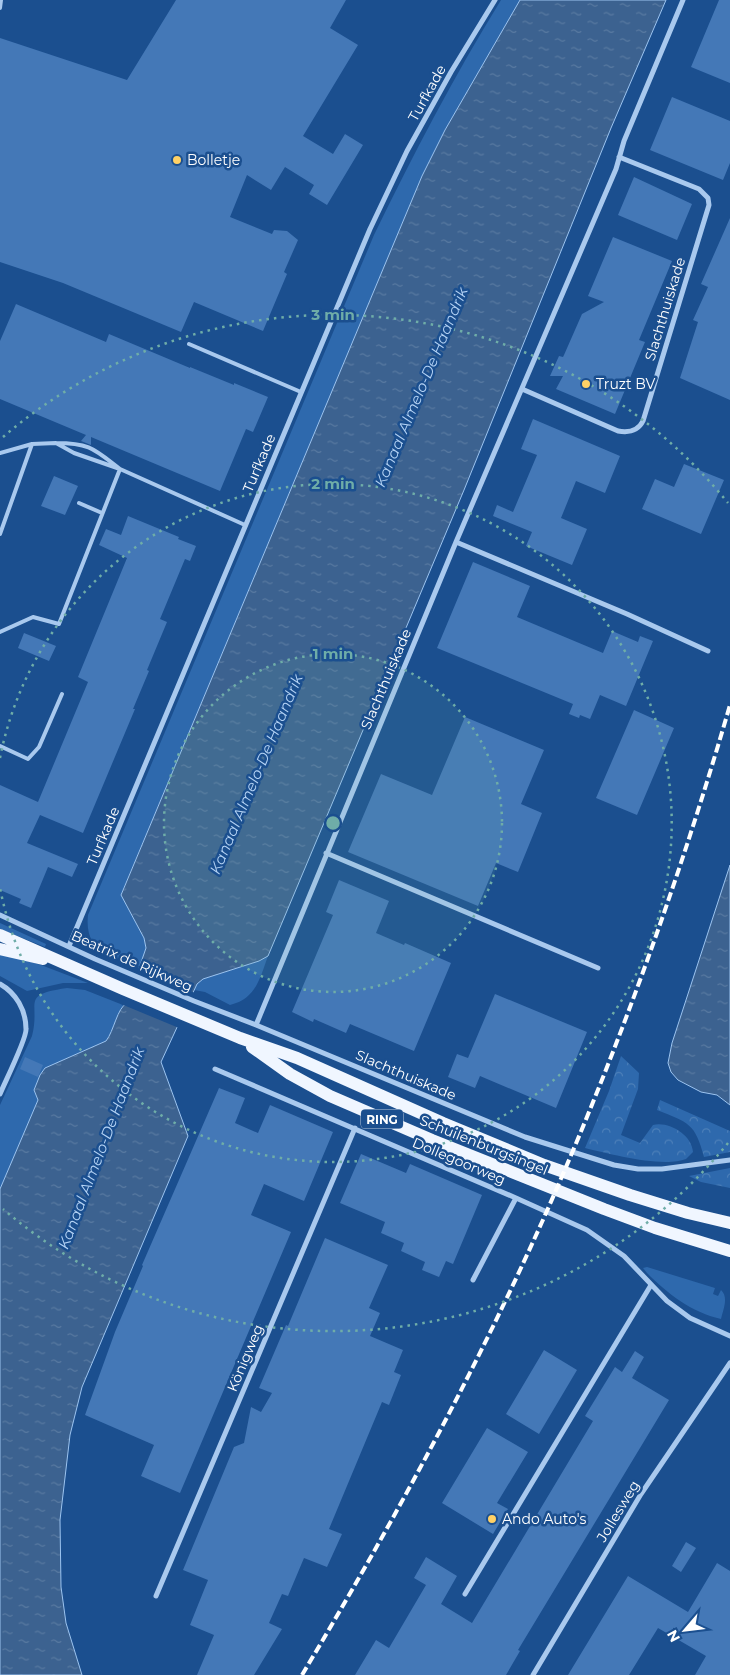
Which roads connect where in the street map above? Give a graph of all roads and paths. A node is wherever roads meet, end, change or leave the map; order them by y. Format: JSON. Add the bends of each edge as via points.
{"nodes":[{"id":1,"x":1,"y":0,"type":"edge"},
{"id":2,"x":495,"y":0,"type":"edge"},
{"id":3,"x":683,"y":0,"type":"edge"},
{"id":4,"x":0,"y":8,"type":"edge"},
{"id":5,"x":619,"y":157,"type":"junction"},
{"id":6,"x":189,"y":344,"type":"dead end"},
{"id":7,"x":522,"y":389,"type":"junction"},
{"id":8,"x":301,"y":392,"type":"junction"},
{"id":9,"x":56,"y":443,"type":"junction"},
{"id":10,"x":32,"y":444,"type":"junction"},
{"id":11,"x":0,"y":453,"type":"edge"},
{"id":12,"x":120,"y":469,"type":"junction"},
{"id":13,"x":79,"y":503,"type":"dead end"},
{"id":14,"x":102,"y":513,"type":"junction"},
{"id":15,"x":245,"y":525,"type":"junction"},
{"id":16,"x":0,"y":534,"type":"edge"},
{"id":17,"x":456,"y":542,"type":"junction"},
{"id":18,"x":0,"y":632,"type":"edge"},
{"id":19,"x":708,"y":651,"type":"dead end"},
{"id":20,"x":62,"y":694,"type":"dead end"},
{"id":21,"x":0,"y":746,"type":"edge"},
{"id":22,"x":326,"y":853,"type":"junction"},
{"id":23,"x":0,"y":915,"type":"edge"},
{"id":24,"x":0,"y":934,"type":"edge"},
{"id":25,"x":69,"y":946,"type":"junction"},
{"id":26,"x":0,"y":949,"type":"edge"},
{"id":27,"x":65,"y":964,"type":"junction"},
{"id":28,"x":598,"y":968,"type":"dead end"},
{"id":29,"x":0,"y":984,"type":"edge"},
{"id":30,"x":256,"y":1025,"type":"junction"},
{"id":31,"x":240,"y":1038,"type":"junction"},
{"id":32,"x":215,"y":1068,"type":"dead end"},
{"id":33,"x":0,"y":1094,"type":"edge"},
{"id":34,"x":355,"y":1128,"type":"junction"},
{"id":35,"x":730,"y":1160,"type":"edge"},
{"id":36,"x":516,"y":1198,"type":"junction"},
{"id":37,"x":730,"y":1223,"type":"edge"},
{"id":38,"x":730,"y":1251,"type":"edge"},
{"id":39,"x":473,"y":1280,"type":"dead end"},
{"id":40,"x":651,"y":1285,"type":"junction"},
{"id":41,"x":730,"y":1336,"type":"edge"},
{"id":42,"x":730,"y":1363,"type":"edge"},
{"id":43,"x":466,"y":1594,"type":"dead end"},
{"id":44,"x":156,"y":1596,"type":"dead end"},
{"id":45,"x":533,"y":1675,"type":"edge"}],
"edges":[{"from":1,"to":4,"type":"lane"},
{"from":2,"to":8,"type":"street","name":"Turfkade","via":[[407,151]]},
{"from":3,"to":5,"type":"street","name":"Slachthuiskade"},
{"from":5,"to":7,"type":"street","name":"Slachthuiskade"},
{"from":5,"to":7,"type":"street","name":"Slachthuiskade","via":[[699,190],[708,198],[709,205],[643,420],[633,431],[618,431]]},
{"from":6,"to":8,"type":"lane"},
{"from":7,"to":17,"type":"street","name":"Slachthuiskade"},
{"from":8,"to":15,"type":"street","name":"Turfkade"},
{"from":9,"to":10,"type":"lane"},
{"from":9,"to":12,"type":"lane","via":[[90,460]]},
{"from":9,"to":12,"type":"lane","via":[[78,443],[94,449]]},
{"from":10,"to":11,"type":"lane"},
{"from":10,"to":16,"type":"lane"},
{"from":12,"to":14,"type":"lane"},
{"from":12,"to":15,"type":"lane"},
{"from":13,"to":14,"type":"lane"},
{"from":14,"to":18,"type":"lane","via":[[59,624],[33,617]]},
{"from":15,"to":25,"type":"street","name":"Turfkade"},
{"from":17,"to":19,"type":"street"},
{"from":17,"to":22,"type":"street","name":"Slachthuiskade"},
{"from":20,"to":21,"type":"lane","via":[[39,746],[28,759]]},
{"from":22,"to":28,"type":"street"},
{"from":22,"to":30,"type":"street","name":"Slachthuiskade"},
{"from":23,"to":25,"type":"street","name":"Beatrix de Rijkweg"},
{"from":24,"to":27,"type":"main road","name":"Schuilenburgsingel","number":"RING"},
{"from":25,"to":30,"type":"street","name":"Beatrix de Rijkweg"},
{"from":26,"to":27,"type":"main road","name":"Schuilenburgsingel","number":"RING"},
{"from":27,"to":31,"type":"main road","name":"Schuilenburgsingel","number":"RING"},
{"from":29,"to":33,"type":"street","via":[[17,999],[27,1030]]},
{"from":30,"to":35,"type":"street","name":"Slachthuiskade","via":[[525,1137],[614,1165],[662,1169]]},
{"from":31,"to":37,"type":"main road","name":"Schuilenburgsingel","number":"RING","via":[[297,1058],[553,1168],[630,1195]]},
{"from":31,"to":38,"type":"main road","name":"Schuilenburgsingel","number":"RING","via":[[290,1074],[330,1096],[604,1209]]},
{"from":32,"to":34,"type":"street","name":"Dollegoorweg"},
{"from":34,"to":36,"type":"street","name":"Dollegoorweg"},
{"from":34,"to":44,"type":"street","name":"Königweg"},
{"from":36,"to":39,"type":"street"},
{"from":36,"to":40,"type":"street","name":"Dollegoorweg","via":[[569,1221],[606,1242]]},
{"from":40,"to":41,"type":"street","name":"Dollegoorweg","via":[[690,1318]]},
{"from":40,"to":43,"type":"street"},
{"from":42,"to":45,"type":"street","name":"Jollesweg","via":[[646,1486]]}]}
